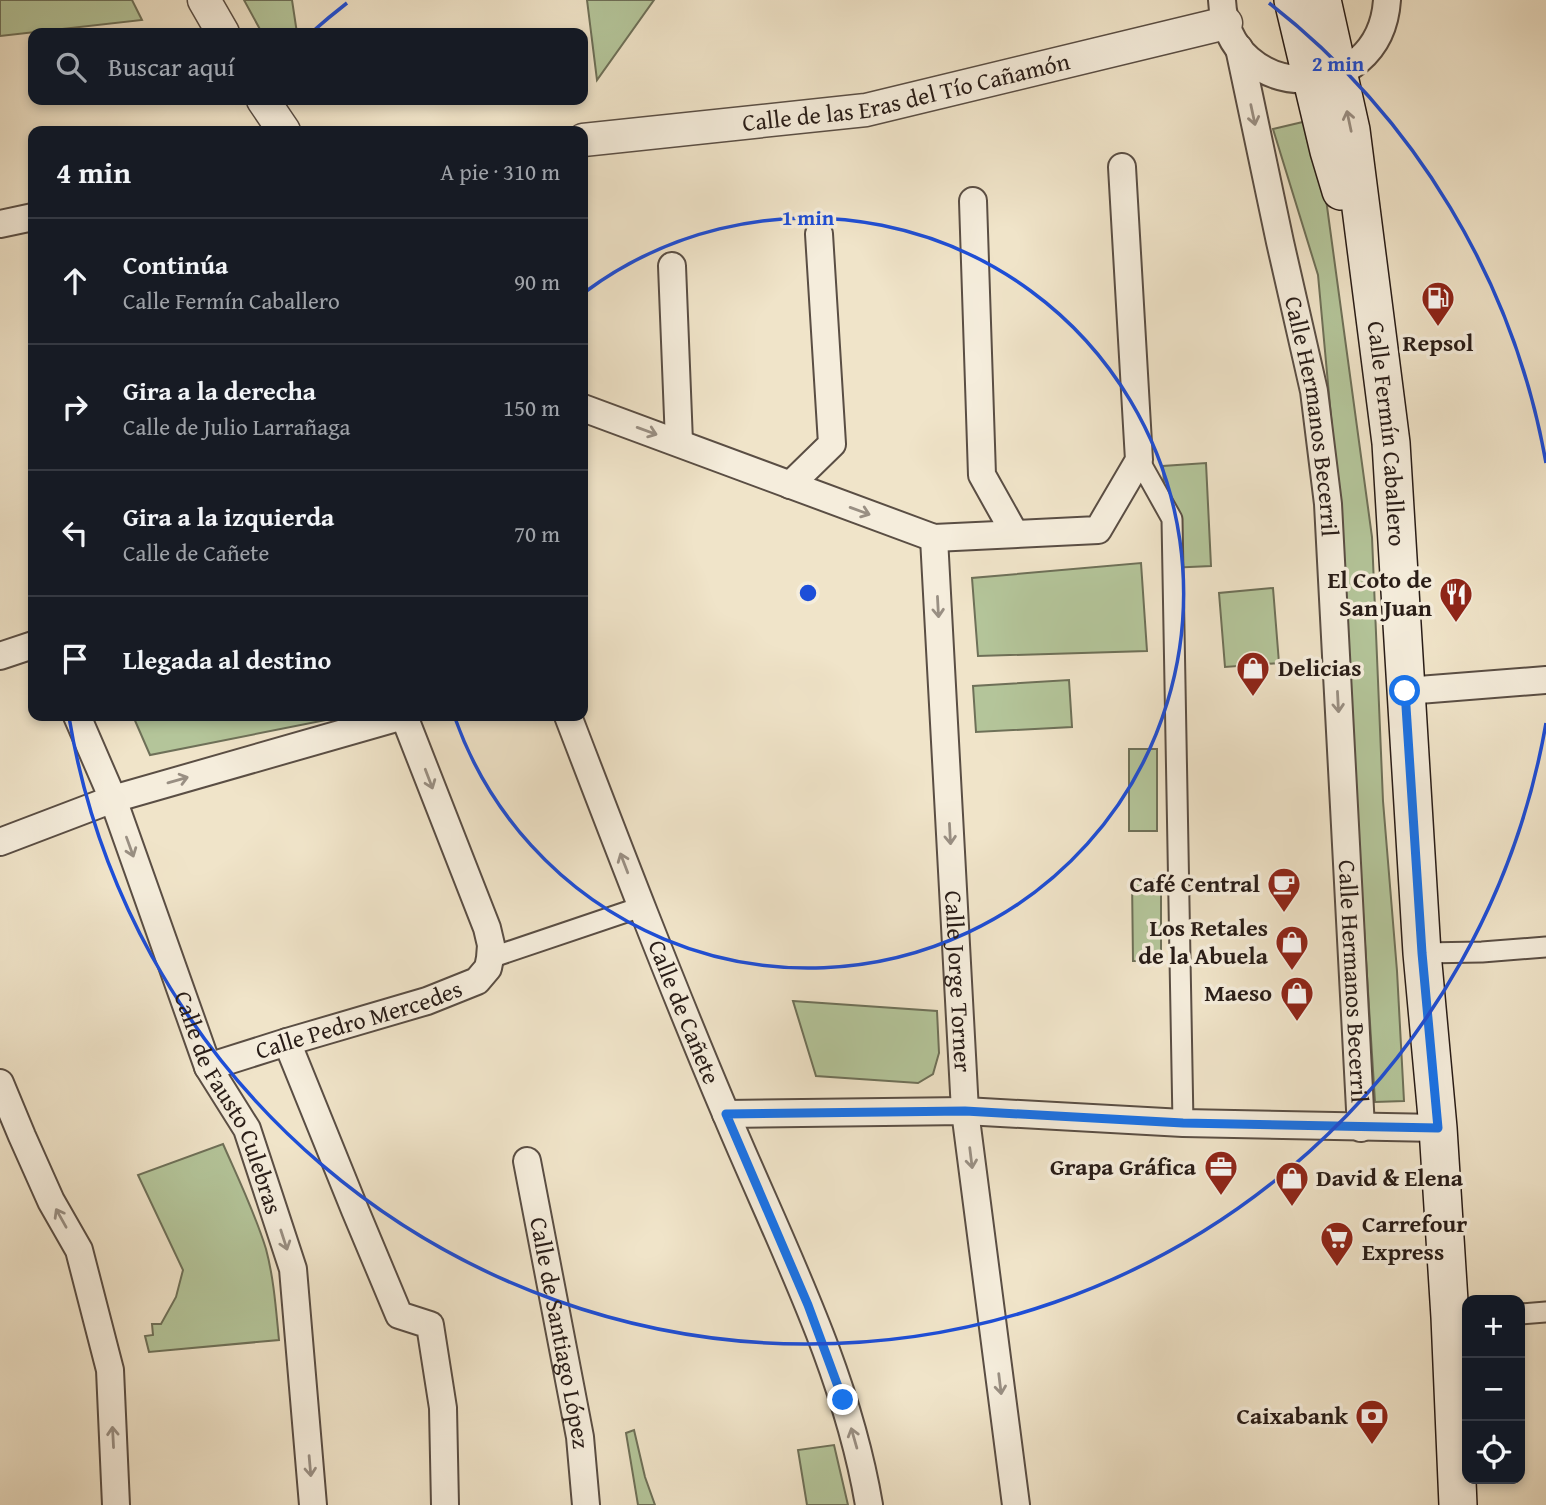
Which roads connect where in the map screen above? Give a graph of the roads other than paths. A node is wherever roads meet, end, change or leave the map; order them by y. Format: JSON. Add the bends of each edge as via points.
{"nodes":[{"id":1,"x":204,"y":0,"type":"edge"},
{"id":2,"x":1293,"y":0,"type":"edge"},
{"id":3,"x":1322,"y":0,"type":"edge"},
{"id":4,"x":1387,"y":0,"type":"edge"},
{"id":5,"x":1229,"y":24,"type":"edge"},
{"id":6,"x":220,"y":28,"type":"edge"},
{"id":7,"x":1325,"y":77,"type":"junction"},
{"id":8,"x":266,"y":105,"type":"edge"},
{"id":9,"x":281,"y":126,"type":"edge"},
{"id":10,"x":588,"y":139,"type":"edge"},
{"id":11,"x":1122,"y":167,"type":"dead end"},
{"id":12,"x":974,"y":201,"type":"dead end"},
{"id":13,"x":28,"y":218,"type":"edge"},
{"id":14,"x":0,"y":224,"type":"edge"},
{"id":15,"x":819,"y":234,"type":"dead end"},
{"id":16,"x":672,"y":266,"type":"dead end"},
{"id":17,"x":588,"y":410,"type":"edge"},
{"id":18,"x":680,"y":442,"type":"junction"},
{"id":19,"x":1139,"y":460,"type":"junction"},
{"id":20,"x":790,"y":485,"type":"junction"},
{"id":21,"x":1014,"y":534,"type":"junction"},
{"id":22,"x":934,"y":538,"type":"junction"},
{"id":23,"x":28,"y":647,"type":"edge"},
{"id":24,"x":0,"y":656,"type":"edge"},
{"id":25,"x":1546,"y":680,"type":"edge"},
{"id":26,"x":1405,"y":691,"type":"junction"},
{"id":27,"x":79,"y":721,"type":"edge"},
{"id":28,"x":386,"y":721,"type":"edge"},
{"id":29,"x":406,"y":721,"type":"edge"},
{"id":30,"x":570,"y":721,"type":"edge"},
{"id":31,"x":113,"y":799,"type":"junction"},
{"id":32,"x":0,"y":842,"type":"edge"},
{"id":33,"x":641,"y":907,"type":"junction"},
{"id":34,"x":1546,"y":947,"type":"edge"},
{"id":35,"x":1422,"y":953,"type":"junction"},
{"id":36,"x":490,"y":958,"type":"junction"},
{"id":37,"x":287,"y":1042,"type":"junction"},
{"id":38,"x":208,"y":1067,"type":"junction"},
{"id":39,"x":0,"y":1083,"type":"edge"},
{"id":40,"x":965,"y":1111,"type":"junction"},
{"id":41,"x":726,"y":1114,"type":"junction"},
{"id":42,"x":0,"y":1119,"type":"edge"},
{"id":43,"x":1183,"y":1123,"type":"junction"},
{"id":44,"x":1361,"y":1128,"type":"junction"},
{"id":45,"x":1438,"y":1128,"type":"junction"},
{"id":46,"x":22,"y":1136,"type":"junction"},
{"id":47,"x":527,"y":1161,"type":"dead end"},
{"id":48,"x":1546,"y":1312,"type":"edge"},
{"id":49,"x":1525,"y":1314,"type":"edge"},
{"id":50,"x":1459,"y":1317,"type":"edge"},
{"id":51,"x":116,"y":1505,"type":"edge"},
{"id":52,"x":313,"y":1505,"type":"edge"},
{"id":53,"x":445,"y":1505,"type":"edge"},
{"id":54,"x":586,"y":1505,"type":"edge"},
{"id":55,"x":869,"y":1505,"type":"edge"},
{"id":56,"x":1016,"y":1505,"type":"edge"},
{"id":57,"x":1458,"y":1505,"type":"edge"}],
"edges":[{"from":1,"to":6,"type":"street"},
{"from":2,"to":7,"type":"main road"},
{"from":3,"to":7,"type":"main road"},
{"from":4,"to":7,"type":"street","via":[[1375,42],[1362,57]]},
{"from":5,"to":7,"type":"street","via":[[1259,67],[1293,80]]},
{"from":5,"to":10,"type":"street","name":"Calle de las Eras del Tío Cañamón","via":[[866,110]]},
{"from":5,"to":44,"type":"street","name":"Calle Hermanos Becerril","one_way":true,"via":[[1314,391],[1328,503]]},
{"from":7,"to":26,"type":"main road","name":"Calle Fermín Caballero","via":[[1351,130],[1391,443]]},
{"from":8,"to":9,"type":"street"},
{"from":11,"to":19,"type":"street"},
{"from":12,"to":21,"type":"street","via":[[982,475]]},
{"from":13,"to":14,"type":"street"},
{"from":15,"to":20,"type":"street","via":[[832,444]]},
{"from":16,"to":18,"type":"street"},
{"from":17,"to":18,"type":"street","one_way":true},
{"from":18,"to":20,"type":"street"},
{"from":19,"to":21,"type":"street","via":[[1098,530]]},
{"from":19,"to":43,"type":"street","via":[[1172,519]]},
{"from":20,"to":22,"type":"street","one_way":true},
{"from":21,"to":22,"type":"street"},
{"from":22,"to":40,"type":"street","name":"Calle Jorge Torner","one_way":true},
{"from":23,"to":24,"type":"street"},
{"from":25,"to":26,"type":"street"},
{"from":26,"to":35,"type":"main road","name":"Calle Fermín Caballero"},
{"from":27,"to":31,"type":"street","name":"Calle de Fausto Culebras"},
{"from":31,"to":28,"type":"street","name":"Calle Pedro Mercedes","one_way":true},
{"from":29,"to":36,"type":"street","name":"Calle Pedro Mercedes","one_way":true,"via":[[486,928]]},
{"from":33,"to":30,"type":"street","name":"Calle de Cañete","one_way":true},
{"from":31,"to":32,"type":"street","name":"Calle Pedro Mercedes"},
{"from":31,"to":38,"type":"street","name":"Calle de Fausto Culebras","one_way":true},
{"from":33,"to":36,"type":"street"},
{"from":33,"to":41,"type":"street","name":"Calle de Cañete"},
{"from":34,"to":35,"type":"street"},
{"from":35,"to":45,"type":"main road","name":"Calle Fermín Caballero"},
{"from":36,"to":37,"type":"street","name":"Calle Pedro Mercedes","via":[[477,981],[427,1002]]},
{"from":37,"to":38,"type":"street","name":"Calle Pedro Mercedes"},
{"from":37,"to":53,"type":"street","via":[[399,1315],[430,1325],[443,1408]]},
{"from":38,"to":52,"type":"street","name":"Calle de Fausto Culebras","one_way":true,"via":[[247,1129],[293,1269]]},
{"from":39,"to":46,"type":"street"},
{"from":40,"to":41,"type":"street"},
{"from":40,"to":43,"type":"street"},
{"from":40,"to":56,"type":"street","name":"Calle Jorge Torner","one_way":true},
{"from":55,"to":41,"type":"street","name":"Calle de Cañete","one_way":true,"via":[[843,1400]]},
{"from":42,"to":46,"type":"street"},
{"from":43,"to":44,"type":"street"},
{"from":44,"to":45,"type":"street"},
{"from":45,"to":50,"type":"main road","name":"Calle Fermín Caballero"},
{"from":51,"to":46,"type":"street","one_way":true,"via":[[110,1370],[79,1251]]},
{"from":47,"to":54,"type":"street","name":"Calle de Santiago López","via":[[580,1437]]},
{"from":48,"to":49,"type":"street"},
{"from":50,"to":57,"type":"main road","name":"Calle Fermín Caballero"}]}
